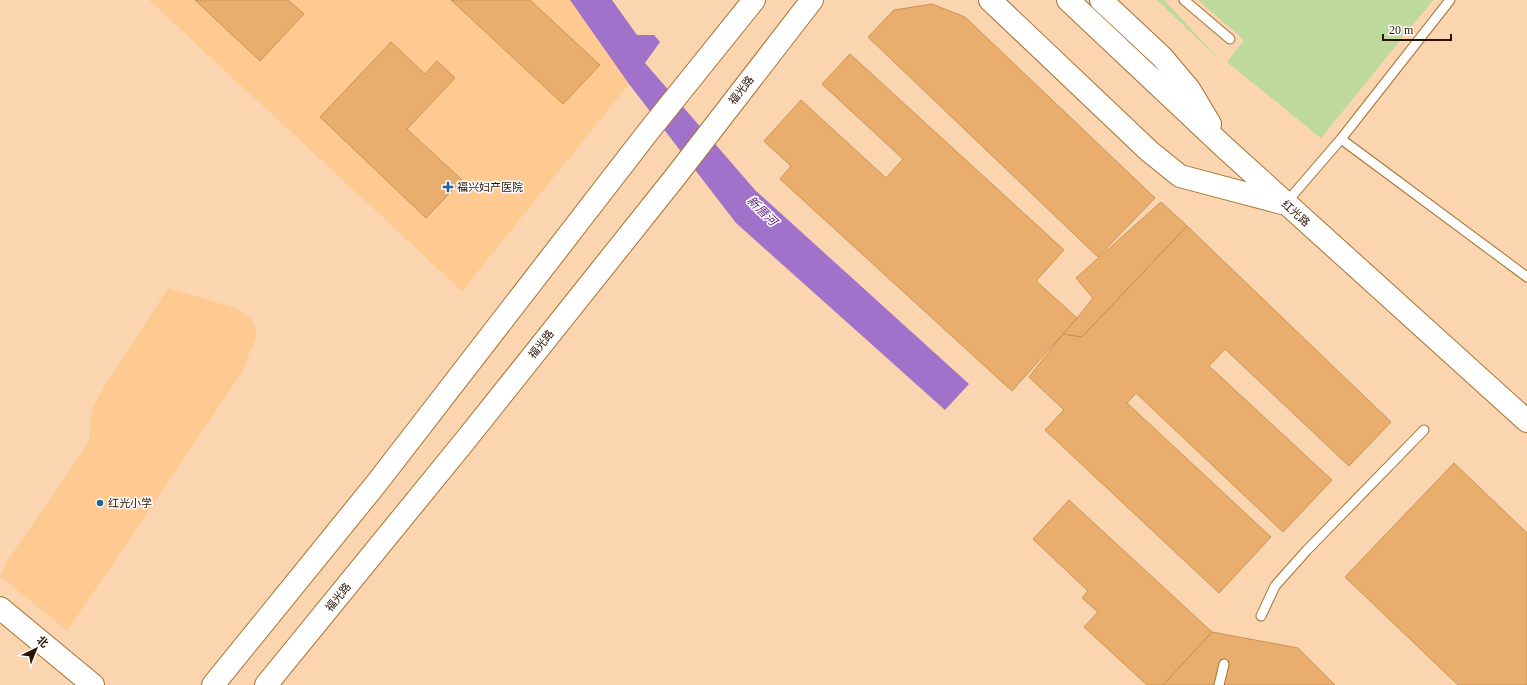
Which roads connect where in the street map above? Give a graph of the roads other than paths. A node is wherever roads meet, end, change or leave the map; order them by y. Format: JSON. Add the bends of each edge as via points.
{"nodes":[{"id":1,"x":990,"y":0,"type":"edge"},
{"id":2,"x":1068,"y":0,"type":"edge"},
{"id":3,"x":1101,"y":0,"type":"edge"},
{"id":4,"x":1184,"y":0,"type":"edge"},
{"id":5,"x":1450,"y":0,"type":"edge"},
{"id":6,"x":812,"y":1,"type":"edge"},
{"id":7,"x":752,"y":2,"type":"edge"},
{"id":8,"x":1230,"y":39,"type":"dead end"},
{"id":9,"x":1341,"y":139,"type":"junction"},
{"id":10,"x":1224,"y":148,"type":"junction"},
{"id":11,"x":1286,"y":204,"type":"junction"},
{"id":12,"x":1527,"y":277,"type":"edge"},
{"id":13,"x":1527,"y":421,"type":"edge"},
{"id":14,"x":1424,"y":430,"type":"dead end"},
{"id":15,"x":0,"y":608,"type":"edge"},
{"id":16,"x":1261,"y":616,"type":"dead end"},
{"id":17,"x":1224,"y":664,"type":"dead end"},
{"id":18,"x":93,"y":685,"type":"edge"},
{"id":19,"x":212,"y":685,"type":"edge"},
{"id":20,"x":266,"y":685,"type":"edge"},
{"id":21,"x":1219,"y":685,"type":"edge"}],
"edges":[{"from":1,"to":11,"type":"main road","via":[[1149,151],[1180,176]]},
{"from":2,"to":10,"type":"main road","name":"红光路"},
{"from":3,"to":10,"type":"main road","via":[[1162,57],[1189,89]]},
{"from":4,"to":8,"type":"lane"},
{"from":5,"to":9,"type":"lane"},
{"from":6,"to":20,"type":"main road","name":"福光路","via":[[464,442]]},
{"from":7,"to":19,"type":"main road","via":[[648,132],[376,484]]},
{"from":9,"to":11,"type":"lane"},
{"from":9,"to":12,"type":"lane"},
{"from":10,"to":11,"type":"main road","name":"红光路"},
{"from":11,"to":13,"type":"main road","name":"红光路"},
{"from":14,"to":16,"type":"lane","via":[[1275,586]]},
{"from":15,"to":18,"type":"main road"},
{"from":17,"to":21,"type":"lane"}]}
